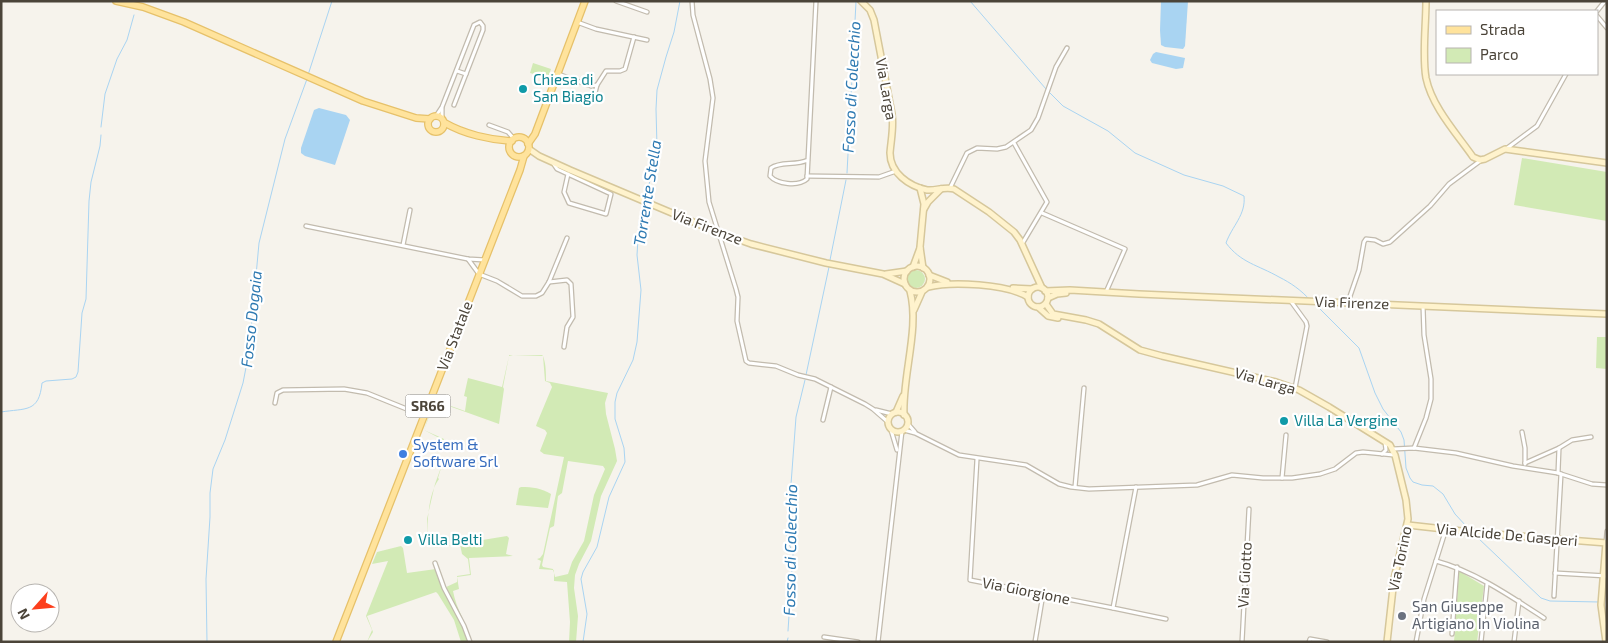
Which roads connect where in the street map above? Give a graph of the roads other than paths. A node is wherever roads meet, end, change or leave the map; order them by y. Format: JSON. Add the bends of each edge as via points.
{"nodes":[{"id":1,"x":116,"y":1,"type":"edge"},
{"id":2,"x":585,"y":1,"type":"edge"},
{"id":3,"x":616,"y":1,"type":"edge"},
{"id":4,"x":692,"y":1,"type":"edge"},
{"id":5,"x":816,"y":1,"type":"edge"},
{"id":6,"x":861,"y":1,"type":"edge"},
{"id":7,"x":1426,"y":1,"type":"edge"},
{"id":8,"x":647,"y":12,"type":"dead end"},
{"id":9,"x":1598,"y":17,"type":"edge"},
{"id":10,"x":577,"y":22,"type":"junction"},
{"id":11,"x":1607,"y":28,"type":"edge"},
{"id":12,"x":634,"y":37,"type":"junction"},
{"id":13,"x":647,"y":40,"type":"dead end"},
{"id":14,"x":1067,"y":48,"type":"dead end"},
{"id":15,"x":457,"y":71,"type":"junction"},
{"id":16,"x":466,"y":74,"type":"junction"},
{"id":17,"x":557,"y":74,"type":"junction"},
{"id":18,"x":1565,"y":75,"type":"edge"},
{"id":19,"x":598,"y":85,"type":"junction"},
{"id":20,"x":593,"y":101,"type":"dead end"},
{"id":21,"x":454,"y":105,"type":"dead end"},
{"id":22,"x":416,"y":118,"type":"junction"},
{"id":23,"x":438,"y":119,"type":"junction"},
{"id":24,"x":489,"y":125,"type":"dead end"},
{"id":25,"x":428,"y":126,"type":"junction"},
{"id":26,"x":456,"y":129,"type":"junction"},
{"id":27,"x":442,"y":130,"type":"junction"},
{"id":28,"x":499,"y":140,"type":"junction"},
{"id":29,"x":513,"y":140,"type":"junction"},
{"id":30,"x":1014,"y":143,"type":"junction"},
{"id":31,"x":510,"y":148,"type":"junction"},
{"id":32,"x":526,"y":148,"type":"junction"},
{"id":33,"x":1505,"y":149,"type":"junction"},
{"id":34,"x":515,"y":156,"type":"junction"},
{"id":35,"x":808,"y":160,"type":"junction"},
{"id":36,"x":1480,"y":160,"type":"junction"},
{"id":37,"x":553,"y":162,"type":"junction"},
{"id":38,"x":1607,"y":163,"type":"edge"},
{"id":39,"x":520,"y":170,"type":"junction"},
{"id":40,"x":896,"y":171,"type":"junction"},
{"id":41,"x":568,"y":174,"type":"junction"},
{"id":42,"x":807,"y":176,"type":"junction"},
{"id":43,"x":920,"y":188,"type":"junction"},
{"id":44,"x":950,"y":188,"type":"junction"},
{"id":45,"x":941,"y":189,"type":"junction"},
{"id":46,"x":410,"y":210,"type":"dead end"},
{"id":47,"x":924,"y":210,"type":"junction"},
{"id":48,"x":1042,"y":213,"type":"junction"},
{"id":49,"x":306,"y":226,"type":"dead end"},
{"id":50,"x":718,"y":232,"type":"junction"},
{"id":51,"x":567,"y":238,"type":"dead end"},
{"id":52,"x":403,"y":245,"type":"junction"},
{"id":53,"x":1022,"y":245,"type":"junction"},
{"id":54,"x":920,"y":248,"type":"junction"},
{"id":55,"x":468,"y":259,"type":"junction"},
{"id":56,"x":484,"y":262,"type":"junction"},
{"id":57,"x":472,"y":264,"type":"junction"},
{"id":58,"x":913,"y":267,"type":"junction"},
{"id":59,"x":923,"y":268,"type":"junction"},
{"id":60,"x":907,"y":271,"type":"junction"},
{"id":61,"x":479,"y":274,"type":"junction"},
{"id":62,"x":883,"y":274,"type":"junction"},
{"id":63,"x":929,"y":276,"type":"junction"},
{"id":64,"x":1036,"y":277,"type":"junction"},
{"id":65,"x":549,"y":282,"type":"junction"},
{"id":66,"x":904,"y":284,"type":"junction"},
{"id":67,"x":950,"y":284,"type":"junction"},
{"id":68,"x":928,"y":286,"type":"junction"},
{"id":69,"x":995,"y":287,"type":"junction"},
{"id":70,"x":1034,"y":289,"type":"junction"},
{"id":71,"x":1044,"y":289,"type":"junction"},
{"id":72,"x":910,"y":291,"type":"junction"},
{"id":73,"x":922,"y":292,"type":"junction"},
{"id":74,"x":1097,"y":292,"type":"junction"},
{"id":75,"x":1106,"y":292,"type":"junction"},
{"id":76,"x":1028,"y":297,"type":"junction"},
{"id":77,"x":1048,"y":298,"type":"junction"},
{"id":78,"x":1290,"y":300,"type":"junction"},
{"id":79,"x":1348,"y":302,"type":"junction"},
{"id":80,"x":1046,"y":304,"type":"junction"},
{"id":81,"x":1424,"y":306,"type":"junction"},
{"id":82,"x":1038,"y":307,"type":"junction"},
{"id":83,"x":913,"y":313,"type":"junction"},
{"id":84,"x":1607,"y":314,"type":"edge"},
{"id":85,"x":1064,"y":317,"type":"junction"},
{"id":86,"x":564,"y":347,"type":"dead end"},
{"id":87,"x":831,"y":387,"type":"junction"},
{"id":88,"x":1084,"y":388,"type":"dead end"},
{"id":89,"x":1294,"y":388,"type":"junction"},
{"id":90,"x":904,"y":393,"type":"junction"},
{"id":91,"x":275,"y":403,"type":"dead end"},
{"id":92,"x":873,"y":409,"type":"junction"},
{"id":93,"x":894,"y":413,"type":"junction"},
{"id":94,"x":904,"y":415,"type":"junction"},
{"id":95,"x":424,"y":416,"type":"junction"},
{"id":96,"x":823,"y":420,"type":"dead end"},
{"id":97,"x":888,"y":422,"type":"junction"},
{"id":98,"x":905,"y":428,"type":"junction"},
{"id":99,"x":892,"y":430,"type":"junction"},
{"id":100,"x":1522,"y":432,"type":"dead end"},
{"id":101,"x":1286,"y":435,"type":"dead end"},
{"id":102,"x":1591,"y":438,"type":"dead end"},
{"id":103,"x":1385,"y":442,"type":"junction"},
{"id":104,"x":1414,"y":448,"type":"junction"},
{"id":105,"x":1559,"y":448,"type":"junction"},
{"id":106,"x":1393,"y":449,"type":"junction"},
{"id":107,"x":1382,"y":454,"type":"junction"},
{"id":108,"x":1395,"y":455,"type":"junction"},
{"id":109,"x":898,"y":456,"type":"junction"},
{"id":110,"x":977,"y":459,"type":"junction"},
{"id":111,"x":1525,"y":465,"type":"junction"},
{"id":112,"x":1559,"y":473,"type":"junction"},
{"id":113,"x":1282,"y":478,"type":"junction"},
{"id":114,"x":1607,"y":485,"type":"edge"},
{"id":115,"x":1075,"y":487,"type":"junction"},
{"id":116,"x":1136,"y":487,"type":"junction"},
{"id":117,"x":1249,"y":509,"type":"dead end"},
{"id":118,"x":1408,"y":525,"type":"junction"},
{"id":119,"x":1446,"y":529,"type":"junction"},
{"id":120,"x":1607,"y":531,"type":"edge"},
{"id":121,"x":1556,"y":540,"type":"junction"},
{"id":122,"x":1606,"y":543,"type":"edge"},
{"id":123,"x":1436,"y":561,"type":"junction"},
{"id":124,"x":435,"y":564,"type":"dead end"},
{"id":125,"x":1457,"y":567,"type":"junction"},
{"id":126,"x":1555,"y":573,"type":"junction"},
{"id":127,"x":1605,"y":576,"type":"edge"},
{"id":128,"x":1487,"y":584,"type":"junction"},
{"id":129,"x":1043,"y":594,"type":"junction"},
{"id":130,"x":1554,"y":596,"type":"dead end"},
{"id":131,"x":1519,"y":601,"type":"junction"},
{"id":132,"x":1114,"y":608,"type":"junction"},
{"id":133,"x":1544,"y":618,"type":"dead end"},
{"id":134,"x":1166,"y":619,"type":"dead end"},
{"id":135,"x":1452,"y":634,"type":"dead end"},
{"id":136,"x":824,"y":637,"type":"dead end"},
{"id":137,"x":336,"y":642,"type":"edge"},
{"id":138,"x":470,"y":642,"type":"edge"},
{"id":139,"x":858,"y":642,"type":"edge"},
{"id":140,"x":878,"y":642,"type":"edge"},
{"id":141,"x":1034,"y":642,"type":"edge"},
{"id":142,"x":1242,"y":642,"type":"edge"},
{"id":143,"x":1310,"y":642,"type":"edge"},
{"id":144,"x":1327,"y":642,"type":"edge"},
{"id":145,"x":1387,"y":642,"type":"edge"},
{"id":146,"x":1416,"y":642,"type":"edge"},
{"id":147,"x":1481,"y":642,"type":"edge"},
{"id":148,"x":1514,"y":642,"type":"edge"},
{"id":149,"x":1606,"y":642,"type":"edge"}],
"edges":[{"from":1,"to":22,"type":"main road","via":[[184,22],[363,101]]},
{"from":2,"to":10,"type":"main road","name":"Via Statale","number":"SR66"},
{"from":3,"to":8,"type":"street"},
{"from":4,"to":50,"type":"street","via":[[692,15],[713,98],[704,161],[709,202]]},
{"from":5,"to":35,"type":"street"},
{"from":6,"to":40,"type":"street","name":"Via Larga","via":[[870,10],[875,26],[892,114],[890,156]]},
{"from":7,"to":36,"type":"street","via":[[1428,85],[1451,127],[1473,157]]},
{"from":9,"to":11,"type":"street"},
{"from":10,"to":12,"type":"street"},
{"from":10,"to":17,"type":"main road","name":"Via Statale","number":"SR66"},
{"from":12,"to":13,"type":"street"},
{"from":12,"to":19,"type":"street","via":[[625,69],[606,71]]},
{"from":14,"to":30,"type":"street","via":[[1048,85],[1034,125]]},
{"from":15,"to":16,"type":"street"},
{"from":15,"to":16,"type":"street","via":[[474,26],[480,22],[483,30]]},
{"from":15,"to":23,"type":"street"},
{"from":16,"to":21,"type":"street"},
{"from":17,"to":19,"type":"street"},
{"from":17,"to":32,"type":"main road","name":"Via Statale","number":"SR66","via":[[535,134]]},
{"from":18,"to":33,"type":"street","via":[[1537,126]]},
{"from":19,"to":20,"type":"street"},
{"from":22,"to":23,"type":"main road"},
{"from":22,"to":25,"type":"main road"},
{"from":23,"to":25,"type":"main road"},
{"from":23,"to":26,"type":"main road"},
{"from":23,"to":27,"type":"main road"},
{"from":24,"to":29,"type":"street","via":[[508,132]]},
{"from":25,"to":27,"type":"main road","via":[[434,132]]},
{"from":26,"to":27,"type":"main road"},
{"from":26,"to":28,"type":"main road"},
{"from":28,"to":29,"type":"main road"},
{"from":28,"to":31,"type":"main road"},
{"from":29,"to":31,"type":"main road"},
{"from":29,"to":32,"type":"main road","via":[[518,138]]},
{"from":30,"to":44,"type":"street","via":[[1006,148],[977,148],[967,153]]},
{"from":30,"to":48,"type":"street","via":[[1047,202]]},
{"from":31,"to":34,"type":"main road"},
{"from":32,"to":34,"type":"main road"},
{"from":32,"to":37,"type":"street","name":"Via Firenze"},
{"from":32,"to":39,"type":"main road","name":"Via Statale","number":"SR66"},
{"from":33,"to":36,"type":"street"},
{"from":33,"to":38,"type":"street"},
{"from":34,"to":39,"type":"main road"},
{"from":35,"to":42,"type":"street"},
{"from":35,"to":42,"type":"street","via":[[777,164],[771,168],[770,176],[775,181],[800,183],[806,181]]},
{"from":36,"to":79,"type":"street","via":[[1449,184],[1390,242],[1383,244],[1366,239]]},
{"from":37,"to":41,"type":"street","via":[[557,169]]},
{"from":37,"to":50,"type":"street","name":"Via Firenze"},
{"from":39,"to":56,"type":"main road","name":"Via Statale","number":"SR66"},
{"from":40,"to":42,"type":"street","via":[[882,177]]},
{"from":40,"to":43,"type":"street"},
{"from":41,"to":41,"type":"street","via":[[611,194],[606,214],[569,203],[564,192]]},
{"from":43,"to":45,"type":"street"},
{"from":43,"to":47,"type":"street"},
{"from":44,"to":45,"type":"street"},
{"from":44,"to":53,"type":"street","via":[[1005,224],[1017,234]]},
{"from":45,"to":47,"type":"street"},
{"from":46,"to":52,"type":"street"},
{"from":47,"to":54,"type":"street"},
{"from":48,"to":53,"type":"street"},
{"from":48,"to":75,"type":"street","via":[[1125,249]]},
{"from":49,"to":52,"type":"street"},
{"from":50,"to":62,"type":"street","name":"Via Firenze","via":[[821,262]]},
{"from":50,"to":87,"type":"street","via":[[738,297],[737,321],[746,361],[776,366]]},
{"from":51,"to":65,"type":"street"},
{"from":52,"to":55,"type":"street"},
{"from":53,"to":64,"type":"street"},
{"from":54,"to":58,"type":"street"},
{"from":54,"to":59,"type":"street"},
{"from":55,"to":56,"type":"street"},
{"from":55,"to":57,"type":"street"},
{"from":56,"to":57,"type":"street"},
{"from":56,"to":61,"type":"main road","name":"Via Statale","number":"SR66"},
{"from":57,"to":61,"type":"street"},
{"from":58,"to":59,"type":"street"},
{"from":58,"to":60,"type":"street","name":"Via Firenze"},
{"from":59,"to":63,"type":"street"},
{"from":60,"to":62,"type":"street","name":"Via Firenze"},
{"from":60,"to":66,"type":"street"},
{"from":61,"to":65,"type":"street","via":[[528,297],[539,295]]},
{"from":61,"to":95,"type":"main road","name":"Via Statale","number":"SR66"},
{"from":62,"to":66,"type":"street","name":"Via Firenze"},
{"from":63,"to":67,"type":"street","name":"Via Firenze"},
{"from":63,"to":68,"type":"street"},
{"from":64,"to":70,"type":"street"},
{"from":64,"to":71,"type":"street"},
{"from":65,"to":86,"type":"street","via":[[566,280],[572,284],[573,317],[567,327]]},
{"from":66,"to":72,"type":"street","name":"Via Firenze"},
{"from":67,"to":68,"type":"street","name":"Via Firenze"},
{"from":67,"to":69,"type":"street","name":"Via Firenze"},
{"from":68,"to":73,"type":"street"},
{"from":69,"to":70,"type":"street","name":"Via Firenze"},
{"from":69,"to":76,"type":"street","name":"Via Firenze"},
{"from":70,"to":71,"type":"street","name":"Via Firenze"},
{"from":70,"to":76,"type":"street"},
{"from":71,"to":74,"type":"street","name":"Via Firenze"},
{"from":71,"to":77,"type":"street"},
{"from":72,"to":73,"type":"street"},
{"from":72,"to":83,"type":"street"},
{"from":73,"to":83,"type":"street"},
{"from":74,"to":75,"type":"street","name":"Via Firenze"},
{"from":74,"to":77,"type":"street","name":"Via Firenze","via":[[1061,293]]},
{"from":75,"to":78,"type":"street","name":"Via Firenze"},
{"from":76,"to":82,"type":"street","name":"Via Firenze","via":[[1032,305]]},
{"from":77,"to":80,"type":"street"},
{"from":78,"to":79,"type":"street","name":"Via Firenze"},
{"from":78,"to":89,"type":"street","via":[[1307,326]]},
{"from":79,"to":81,"type":"street","name":"Via Firenze"},
{"from":80,"to":82,"type":"street"},
{"from":80,"to":85,"type":"street","name":"Via Larga","via":[[1051,313]]},
{"from":81,"to":84,"type":"street","name":"Via Firenze"},
{"from":81,"to":104,"type":"street","via":[[1431,399]]},
{"from":82,"to":85,"type":"street","name":"Via Larga","via":[[1051,317]]},
{"from":83,"to":90,"type":"street"},
{"from":85,"to":89,"type":"street","name":"Via Larga","via":[[1099,324],[1140,350]]},
{"from":87,"to":92,"type":"street"},
{"from":87,"to":96,"type":"street"},
{"from":88,"to":115,"type":"street"},
{"from":89,"to":103,"type":"street","name":"Via Larga"},
{"from":90,"to":93,"type":"street"},
{"from":90,"to":94,"type":"street"},
{"from":91,"to":95,"type":"street","via":[[278,393],[283,390],[344,389],[367,393]]},
{"from":92,"to":93,"type":"street"},
{"from":92,"to":97,"type":"street"},
{"from":93,"to":94,"type":"street"},
{"from":93,"to":97,"type":"street"},
{"from":94,"to":98,"type":"street","via":[[907,419]]},
{"from":95,"to":137,"type":"main road","name":"Via Statale","number":"SR66"},
{"from":97,"to":99,"type":"street"},
{"from":98,"to":99,"type":"street","via":[[898,432]]},
{"from":98,"to":109,"type":"street"},
{"from":98,"to":110,"type":"street","via":[[959,456]]},
{"from":99,"to":109,"type":"street"},
{"from":100,"to":111,"type":"street"},
{"from":101,"to":113,"type":"street"},
{"from":102,"to":105,"type":"street","via":[[1572,440]]},
{"from":103,"to":106,"type":"street","name":"Via Larga"},
{"from":103,"to":107,"type":"street","via":[[1386,450]]},
{"from":104,"to":106,"type":"street"},
{"from":104,"to":111,"type":"street"},
{"from":105,"to":111,"type":"street"},
{"from":105,"to":112,"type":"street"},
{"from":106,"to":108,"type":"street","name":"Via Torino"},
{"from":107,"to":108,"type":"street"},
{"from":107,"to":113,"type":"street","via":[[1356,453],[1335,469]]},
{"from":108,"to":118,"type":"street","name":"Via Torino","via":[[1406,500]]},
{"from":109,"to":140,"type":"street"},
{"from":110,"to":115,"type":"street","via":[[1026,465],[1059,484]]},
{"from":110,"to":129,"type":"street","name":"Via Giorgione","via":[[970,580]]},
{"from":111,"to":112,"type":"street"},
{"from":112,"to":114,"type":"street","via":[[1592,484]]},
{"from":112,"to":121,"type":"street"},
{"from":113,"to":116,"type":"street","via":[[1232,475],[1197,485]]},
{"from":115,"to":116,"type":"street"},
{"from":116,"to":132,"type":"street"},
{"from":117,"to":142,"type":"street","name":"Via Giotto"},
{"from":118,"to":119,"type":"street","name":"Via Alcide De Gasperi"},
{"from":118,"to":145,"type":"street","name":"Via Torino","via":[[1399,550]]},
{"from":119,"to":121,"type":"street","name":"Via Alcide De Gasperi"},
{"from":119,"to":123,"type":"street"},
{"from":120,"to":122,"type":"street"},
{"from":121,"to":122,"type":"street","name":"Via Alcide De Gasperi"},
{"from":121,"to":126,"type":"street"},
{"from":122,"to":127,"type":"street"},
{"from":123,"to":125,"type":"street"},
{"from":123,"to":146,"type":"street","via":[[1424,599]]},
{"from":124,"to":138,"type":"street"},
{"from":125,"to":128,"type":"street"},
{"from":125,"to":135,"type":"street"},
{"from":126,"to":127,"type":"street"},
{"from":126,"to":130,"type":"street"},
{"from":127,"to":149,"type":"street","via":[[1601,594]]},
{"from":128,"to":131,"type":"street"},
{"from":128,"to":147,"type":"street"},
{"from":129,"to":132,"type":"street","name":"Via Giorgione"},
{"from":129,"to":141,"type":"street"},
{"from":131,"to":133,"type":"street"},
{"from":131,"to":148,"type":"street"},
{"from":132,"to":134,"type":"street","name":"Via Giorgione"},
{"from":136,"to":139,"type":"street"},
{"from":143,"to":144,"type":"street","via":[[1310,639]]}]}
